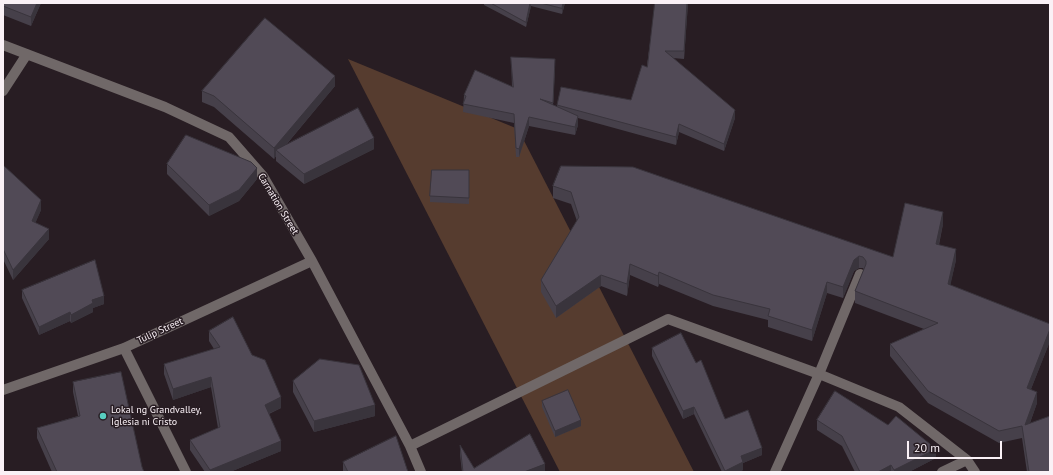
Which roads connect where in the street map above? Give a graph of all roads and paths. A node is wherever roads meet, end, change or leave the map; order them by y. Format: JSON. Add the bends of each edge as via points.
{"nodes":[{"id":1,"x":3,"y":45,"type":"edge"},
{"id":2,"x":27,"y":54,"type":"junction"},
{"id":3,"x":3,"y":91,"type":"edge"},
{"id":4,"x":312,"y":261,"type":"junction"},
{"id":5,"x":860,"y":274,"type":"edge"},
{"id":6,"x":124,"y":348,"type":"junction"},
{"id":7,"x":819,"y":374,"type":"junction"},
{"id":8,"x":3,"y":390,"type":"edge"},
{"id":9,"x":410,"y":446,"type":"junction"},
{"id":10,"x":967,"y":460,"type":"junction"},
{"id":11,"x":186,"y":472,"type":"edge"},
{"id":12,"x":421,"y":472,"type":"edge"},
{"id":13,"x":775,"y":472,"type":"edge"},
{"id":14,"x":942,"y":472,"type":"edge"},
{"id":15,"x":975,"y":472,"type":"edge"}],
"edges":[{"from":1,"to":2,"type":"street","name":"Carnation Street"},
{"from":2,"to":3,"type":"street"},
{"from":2,"to":4,"type":"street","name":"Carnation Street","via":[[165,107],[229,137],[262,176]]},
{"from":4,"to":6,"type":"street","name":"Tulip Street"},
{"from":4,"to":9,"type":"street","name":"Carnation Street"},
{"from":5,"to":7,"type":"street"},
{"from":6,"to":8,"type":"street","name":"Tulip Street"},
{"from":6,"to":11,"type":"street"},
{"from":7,"to":9,"type":"street","via":[[668,318]]},
{"from":7,"to":10,"type":"street","via":[[899,407]]},
{"from":7,"to":13,"type":"street"},
{"from":9,"to":12,"type":"street","name":"Carnation Street"},
{"from":10,"to":14,"type":"street"},
{"from":10,"to":15,"type":"street"}]}
